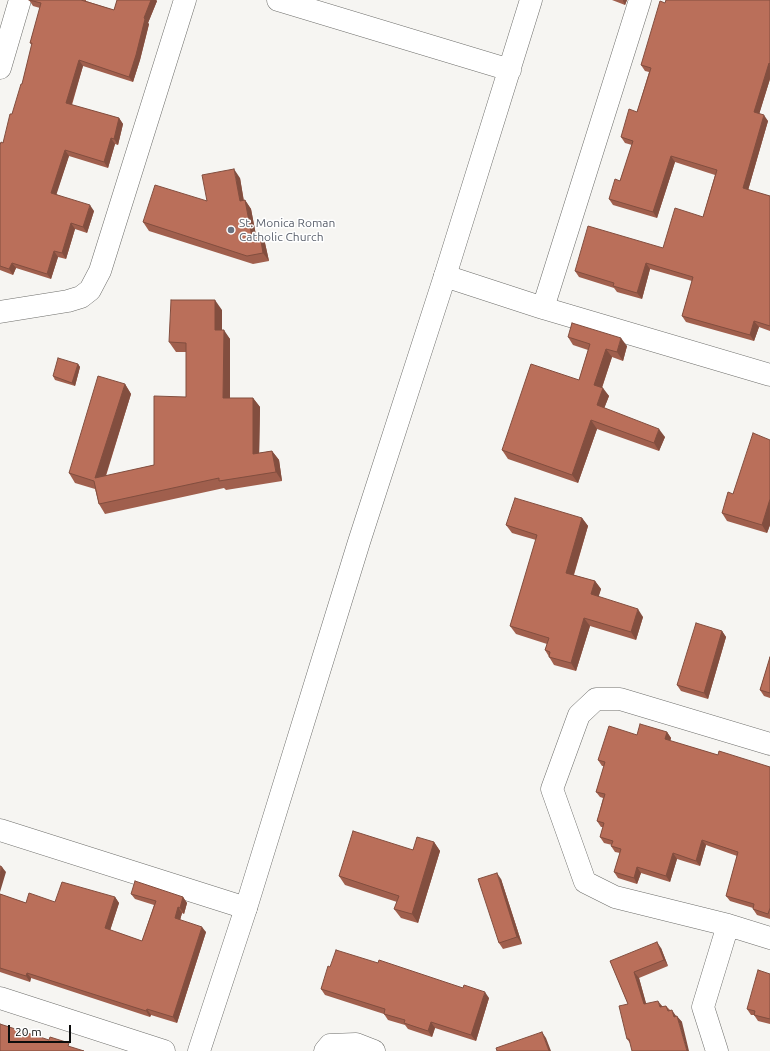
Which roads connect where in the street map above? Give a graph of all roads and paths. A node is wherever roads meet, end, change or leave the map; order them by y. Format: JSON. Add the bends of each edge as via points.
{"nodes":[{"id":1,"x":20,"y":0,"type":"edge"},
{"id":2,"x":185,"y":0,"type":"edge"},
{"id":3,"x":278,"y":0,"type":"edge"},
{"id":4,"x":530,"y":0,"type":"edge"},
{"id":5,"x":640,"y":0,"type":"edge"},
{"id":6,"x":0,"y":68,"type":"edge"},
{"id":7,"x":510,"y":70,"type":"junction"},
{"id":8,"x":445,"y":276,"type":"junction"},
{"id":9,"x":543,"y":308,"type":"junction"},
{"id":10,"x":0,"y":312,"type":"edge"},
{"id":11,"x":770,"y":375,"type":"edge"},
{"id":12,"x":770,"y":744,"type":"edge"},
{"id":13,"x":0,"y":830,"type":"edge"},
{"id":14,"x":246,"y":908,"type":"junction"},
{"id":15,"x":728,"y":925,"type":"junction"},
{"id":16,"x":770,"y":938,"type":"edge"},
{"id":17,"x":0,"y":998,"type":"edge"},
{"id":18,"x":164,"y":1051,"type":"edge"},
{"id":19,"x":199,"y":1051,"type":"edge"},
{"id":20,"x":325,"y":1051,"type":"edge"},
{"id":21,"x":374,"y":1051,"type":"edge"},
{"id":22,"x":717,"y":1051,"type":"edge"}],
"edges":[{"from":1,"to":6,"type":"street"},
{"from":2,"to":10,"type":"street","via":[[100,271],[90,290],[81,297],[68,301]]},
{"from":3,"to":7,"type":"street"},
{"from":4,"to":7,"type":"street"},
{"from":5,"to":9,"type":"street"},
{"from":7,"to":8,"type":"street"},
{"from":8,"to":9,"type":"street"},
{"from":8,"to":14,"type":"street","via":[[359,542]]},
{"from":9,"to":11,"type":"street"},
{"from":12,"to":15,"type":"street","via":[[620,699],[596,699],[579,715],[552,789],[585,882],[615,897]]},
{"from":13,"to":14,"type":"street"},
{"from":14,"to":19,"type":"street"},
{"from":15,"to":16,"type":"street"},
{"from":15,"to":22,"type":"street","via":[[703,1007]]},
{"from":17,"to":18,"type":"street"},
{"from":20,"to":21,"type":"street","via":[[330,1044],[356,1044]]}]}
